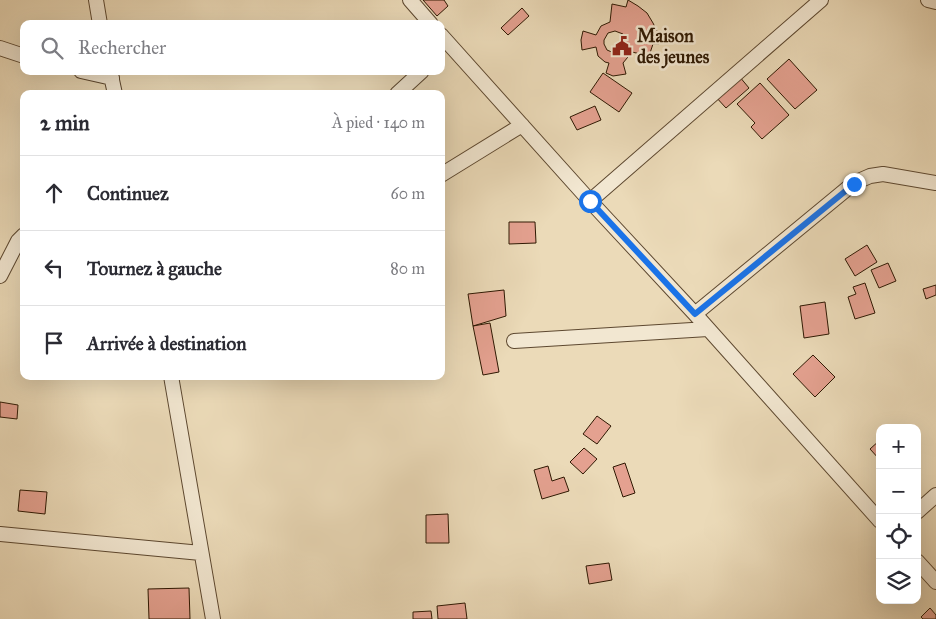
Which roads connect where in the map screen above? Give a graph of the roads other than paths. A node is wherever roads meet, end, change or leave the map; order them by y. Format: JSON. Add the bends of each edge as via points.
{"nodes":[{"id":1,"x":96,"y":0,"type":"edge"},
{"id":2,"x":410,"y":0,"type":"edge"},
{"id":3,"x":821,"y":0,"type":"edge"},
{"id":4,"x":928,"y":0,"type":"edge"},
{"id":5,"x":936,"y":2,"type":"edge"},
{"id":6,"x":99,"y":20,"type":"edge"},
{"id":7,"x":428,"y":20,"type":"edge"},
{"id":8,"x":445,"y":46,"type":"edge"},
{"id":9,"x":0,"y":48,"type":"edge"},
{"id":10,"x":20,"y":55,"type":"edge"},
{"id":11,"x":111,"y":75,"type":"edge"},
{"id":12,"x":418,"y":75,"type":"edge"},
{"id":13,"x":114,"y":90,"type":"edge"},
{"id":14,"x":401,"y":90,"type":"edge"},
{"id":15,"x":522,"y":125,"type":"junction"},
{"id":16,"x":445,"y":173,"type":"edge"},
{"id":17,"x":936,"y":183,"type":"edge"},
{"id":18,"x":590,"y":201,"type":"junction"},
{"id":19,"x":20,"y":239,"type":"edge"},
{"id":20,"x":0,"y":276,"type":"edge"},
{"id":21,"x":695,"y":314,"type":"junction"},
{"id":22,"x":708,"y":329,"type":"junction"},
{"id":23,"x":514,"y":341,"type":"dead end"},
{"id":24,"x":172,"y":380,"type":"edge"},
{"id":25,"x":936,"y":495,"type":"edge"},
{"id":26,"x":921,"y":508,"type":"edge"},
{"id":27,"x":876,"y":517,"type":"edge"},
{"id":28,"x":0,"y":534,"type":"edge"},
{"id":29,"x":202,"y":553,"type":"junction"},
{"id":30,"x":921,"y":566,"type":"edge"},
{"id":31,"x":936,"y":582,"type":"edge"},
{"id":32,"x":212,"y":619,"type":"edge"}],
"edges":[{"from":1,"to":6,"type":"street"},
{"from":2,"to":7,"type":"street"},
{"from":3,"to":18,"type":"street"},
{"from":4,"to":5,"type":"street"},
{"from":8,"to":15,"type":"street"},
{"from":9,"to":10,"type":"street"},
{"from":11,"to":13,"type":"street"},
{"from":12,"to":14,"type":"street"},
{"from":15,"to":16,"type":"street"},
{"from":15,"to":18,"type":"street"},
{"from":17,"to":21,"type":"street","via":[[884,174],[870,176],[854,184]]},
{"from":18,"to":21,"type":"street"},
{"from":19,"to":20,"type":"street"},
{"from":21,"to":22,"type":"street"},
{"from":22,"to":23,"type":"street"},
{"from":22,"to":27,"type":"street"},
{"from":24,"to":29,"type":"street"},
{"from":25,"to":26,"type":"street"},
{"from":28,"to":29,"type":"street"},
{"from":29,"to":32,"type":"street"},
{"from":30,"to":31,"type":"street"}]}
